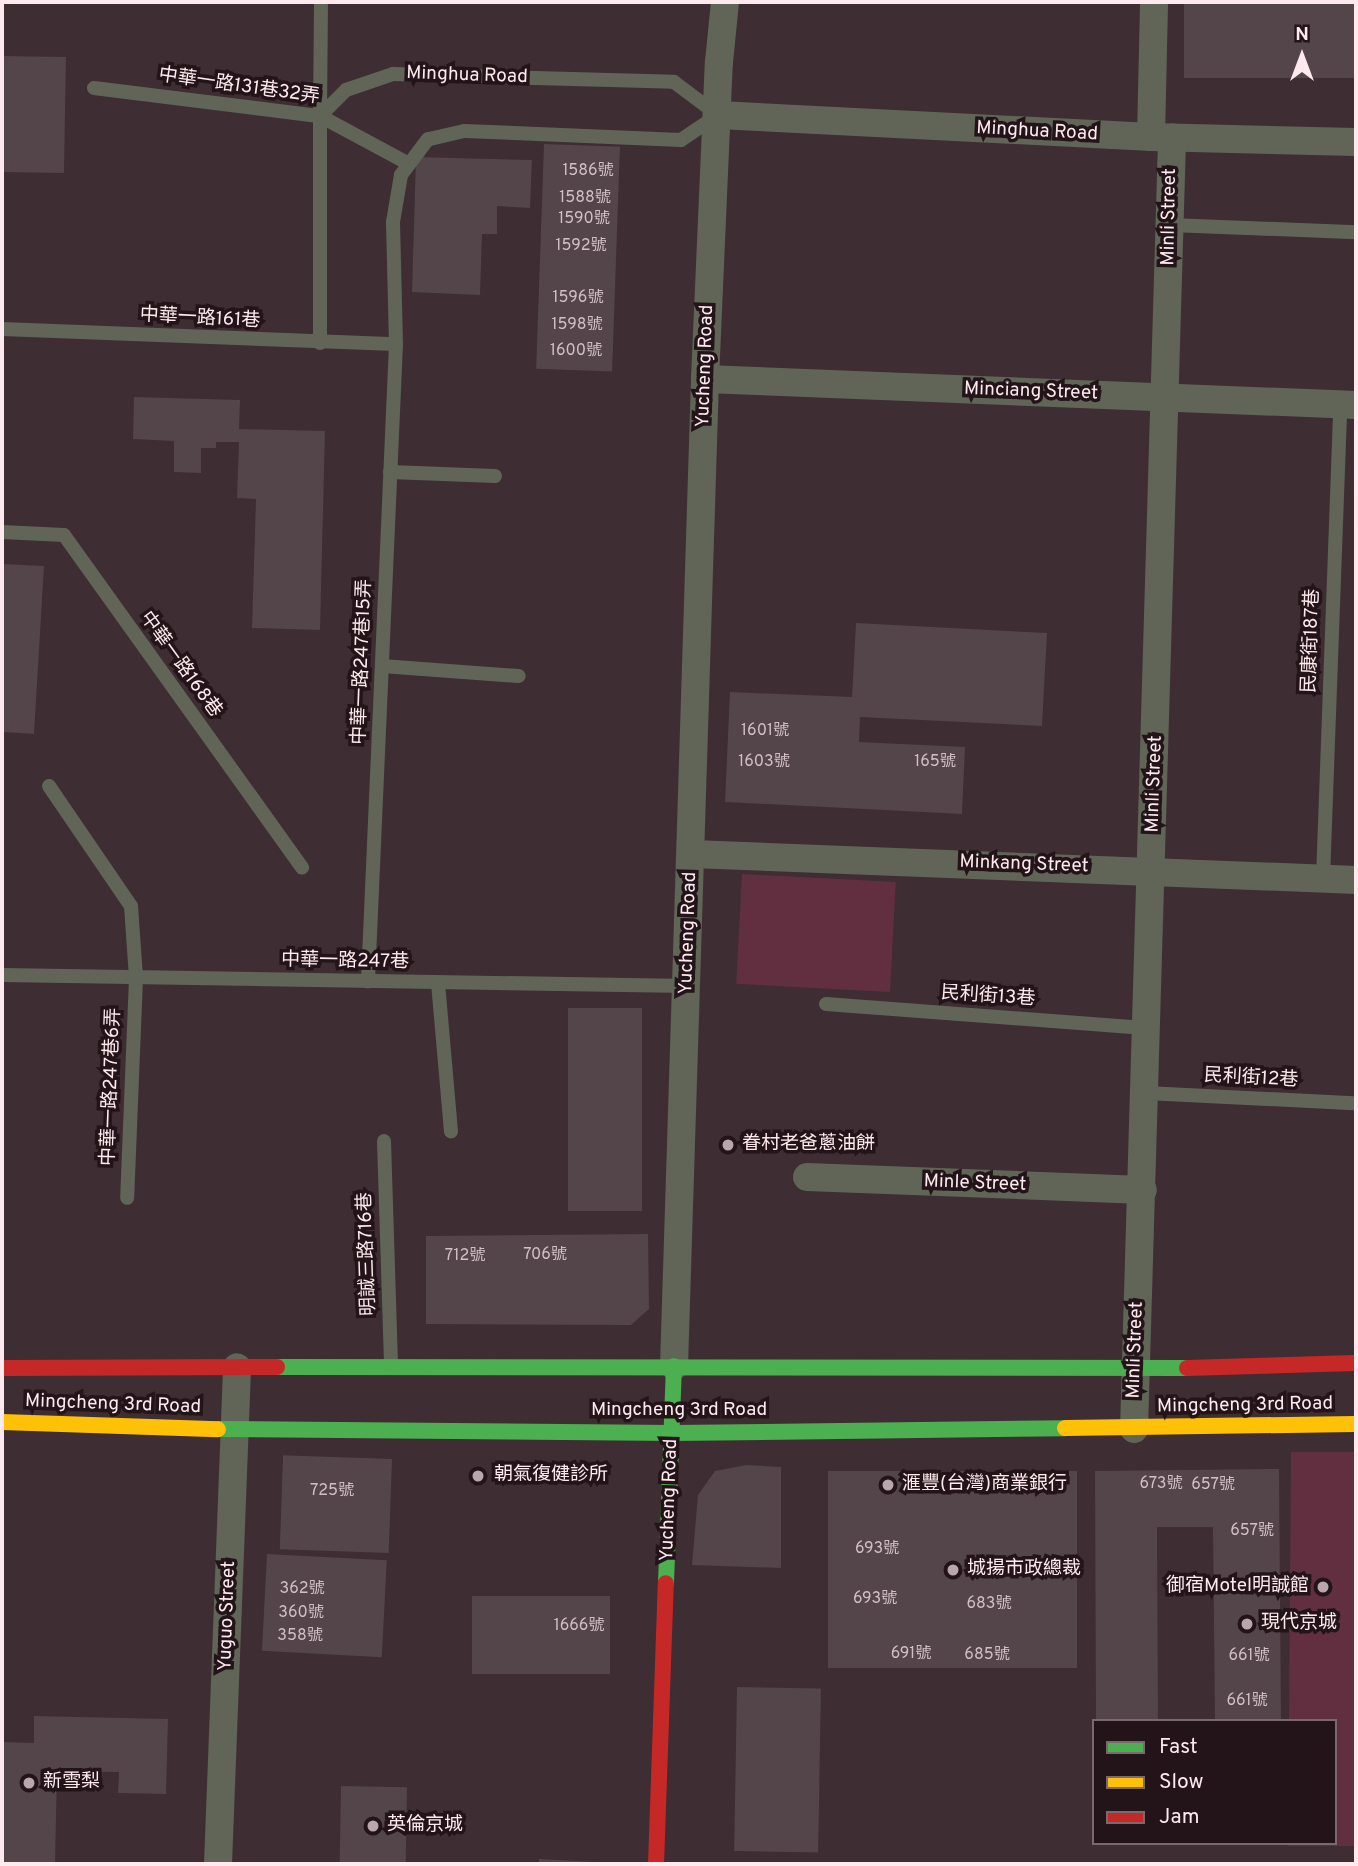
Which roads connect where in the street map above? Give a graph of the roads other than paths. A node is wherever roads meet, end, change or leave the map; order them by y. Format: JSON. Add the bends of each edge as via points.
{"nodes":[{"id":1,"x":321,"y":2,"type":"edge"},
{"id":2,"x":725,"y":2,"type":"edge"},
{"id":3,"x":1154,"y":2,"type":"edge"},
{"id":4,"x":93,"y":88,"type":"dead end"},
{"id":5,"x":718,"y":115,"type":"junction"},
{"id":6,"x":320,"y":116,"type":"junction"},
{"id":7,"x":1161,"y":138,"type":"junction"},
{"id":8,"x":1356,"y":142,"type":"edge"},
{"id":9,"x":409,"y":164,"type":"junction"},
{"id":10,"x":1170,"y":225,"type":"junction"},
{"id":11,"x":1356,"y":232,"type":"edge"},
{"id":12,"x":2,"y":329,"type":"edge"},
{"id":13,"x":320,"y":343,"type":"junction"},
{"id":14,"x":396,"y":344,"type":"junction"},
{"id":15,"x":705,"y":379,"type":"junction"},
{"id":16,"x":1166,"y":397,"type":"junction"},
{"id":17,"x":1348,"y":405,"type":"edge"},
{"id":18,"x":390,"y":472,"type":"junction"},
{"id":19,"x":495,"y":476,"type":"dead end"},
{"id":20,"x":2,"y":532,"type":"edge"},
{"id":21,"x":382,"y":666,"type":"junction"},
{"id":22,"x":519,"y":676,"type":"dead end"},
{"id":23,"x":49,"y":786,"type":"dead end"},
{"id":24,"x":692,"y":854,"type":"junction"},
{"id":25,"x":302,"y":868,"type":"dead end"},
{"id":26,"x":1152,"y":870,"type":"junction"},
{"id":27,"x":1323,"y":878,"type":"junction"},
{"id":28,"x":1356,"y":880,"type":"edge"},
{"id":29,"x":2,"y":975,"type":"edge"},
{"id":30,"x":136,"y":978,"type":"junction"},
{"id":31,"x":368,"y":981,"type":"junction"},
{"id":32,"x":438,"y":982,"type":"junction"},
{"id":33,"x":688,"y":986,"type":"junction"},
{"id":34,"x":826,"y":1004,"type":"dead end"},
{"id":35,"x":1148,"y":1028,"type":"junction"},
{"id":36,"x":1146,"y":1093,"type":"junction"},
{"id":37,"x":1354,"y":1102,"type":"dead end"},
{"id":38,"x":451,"y":1131,"type":"dead end"},
{"id":39,"x":384,"y":1141,"type":"dead end"},
{"id":40,"x":807,"y":1177,"type":"dead end"},
{"id":41,"x":1143,"y":1190,"type":"junction"},
{"id":42,"x":127,"y":1198,"type":"dead end"},
{"id":43,"x":1356,"y":1363,"type":"edge"},
{"id":44,"x":391,"y":1366,"type":"junction"},
{"id":45,"x":674,"y":1366,"type":"junction"},
{"id":46,"x":237,"y":1367,"type":"junction"},
{"id":47,"x":2,"y":1368,"type":"edge"},
{"id":48,"x":1135,"y":1369,"type":"junction"},
{"id":49,"x":2,"y":1422,"type":"edge"},
{"id":50,"x":1356,"y":1424,"type":"edge"},
{"id":51,"x":234,"y":1429,"type":"junction"},
{"id":52,"x":1134,"y":1429,"type":"junction"},
{"id":53,"x":673,"y":1433,"type":"junction"},
{"id":54,"x":218,"y":1864,"type":"edge"},
{"id":55,"x":656,"y":1864,"type":"edge"}],
"edges":[{"from":1,"to":6,"type":"lane"},
{"from":2,"to":5,"type":"street","name":"Yucheng Road"},
{"from":3,"to":7,"type":"street","name":"Minli Street"},
{"from":4,"to":6,"type":"lane","name":"中華一路131巷32弄"},
{"from":5,"to":6,"type":"lane","name":"Minghua Road","via":[[674,82],[393,74],[346,90]]},
{"from":5,"to":7,"type":"street","name":"Minghua Road"},
{"from":5,"to":9,"type":"lane","via":[[681,140],[464,131],[428,139]]},
{"from":5,"to":15,"type":"street","name":"Yucheng Road"},
{"from":6,"to":9,"type":"lane","name":"中華一路131巷32弄"},
{"from":6,"to":13,"type":"lane"},
{"from":7,"to":8,"type":"street","name":"Minghua Road"},
{"from":7,"to":10,"type":"street","name":"Minli Street"},
{"from":9,"to":14,"type":"lane","via":[[401,175],[393,222]]},
{"from":10,"to":11,"type":"lane"},
{"from":10,"to":16,"type":"street","name":"Minli Street"},
{"from":12,"to":13,"type":"lane","name":"中華一路161巷"},
{"from":13,"to":14,"type":"lane","name":"中華一路161巷"},
{"from":14,"to":18,"type":"lane","name":"中華一路247巷15弄"},
{"from":15,"to":16,"type":"street","name":"Minciang Street"},
{"from":15,"to":24,"type":"street","name":"Yucheng Road"},
{"from":16,"to":17,"type":"street","name":"Minciang Street"},
{"from":16,"to":26,"type":"street","name":"Minli Street"},
{"from":17,"to":27,"type":"lane","name":"民康街187巷"},
{"from":18,"to":19,"type":"lane"},
{"from":18,"to":21,"type":"lane","name":"中華一路247巷15弄"},
{"from":20,"to":25,"type":"lane","name":"中華一路168巷","via":[[64,535]]},
{"from":21,"to":22,"type":"lane"},
{"from":21,"to":31,"type":"lane","name":"中華一路247巷15弄"},
{"from":23,"to":30,"type":"lane","name":"中華一路247巷6弄","via":[[131,906]]},
{"from":24,"to":26,"type":"street","name":"Minkang Street"},
{"from":24,"to":33,"type":"street","name":"Yucheng Road"},
{"from":26,"to":27,"type":"street","name":"Minkang Street"},
{"from":26,"to":35,"type":"street","name":"Minli Street"},
{"from":27,"to":28,"type":"street","name":"Minkang Street"},
{"from":29,"to":30,"type":"lane","name":"中華一路247巷"},
{"from":30,"to":31,"type":"lane","name":"中華一路247巷"},
{"from":30,"to":42,"type":"lane","name":"中華一路247巷6弄"},
{"from":31,"to":32,"type":"lane","name":"中華一路247巷"},
{"from":32,"to":33,"type":"lane","name":"中華一路247巷"},
{"from":32,"to":38,"type":"lane"},
{"from":33,"to":45,"type":"street","name":"Yucheng Road"},
{"from":34,"to":35,"type":"lane","name":"民利街13巷"},
{"from":35,"to":36,"type":"street","name":"Minli Street"},
{"from":36,"to":37,"type":"lane","name":"民利街12巷"},
{"from":36,"to":41,"type":"street","name":"Minli Street"},
{"from":39,"to":44,"type":"lane","name":"明誠三路716巷"},
{"from":40,"to":41,"type":"street","name":"Minle Street"},
{"from":41,"to":48,"type":"street","name":"Minli Street"},
{"from":43,"to":48,"type":"street","name":"Mingcheng 3rd Road"},
{"from":44,"to":45,"type":"street","name":"Mingcheng 3rd Road"},
{"from":44,"to":46,"type":"street","name":"Mingcheng 3rd Road"},
{"from":45,"to":48,"type":"street","name":"Mingcheng 3rd Road"},
{"from":45,"to":53,"type":"street","name":"Yucheng Road"},
{"from":46,"to":47,"type":"street","name":"Mingcheng 3rd Road"},
{"from":46,"to":51,"type":"street","name":"Yuguo Street"},
{"from":48,"to":52,"type":"street","name":"Minli Street"},
{"from":49,"to":51,"type":"street","name":"Mingcheng 3rd Road"},
{"from":50,"to":52,"type":"street","name":"Mingcheng 3rd Road"},
{"from":51,"to":53,"type":"street","name":"Mingcheng 3rd Road"},
{"from":51,"to":54,"type":"street","name":"Yuguo Street"},
{"from":52,"to":53,"type":"street","name":"Mingcheng 3rd Road"},
{"from":53,"to":55,"type":"street","name":"Yucheng Road"}]}
